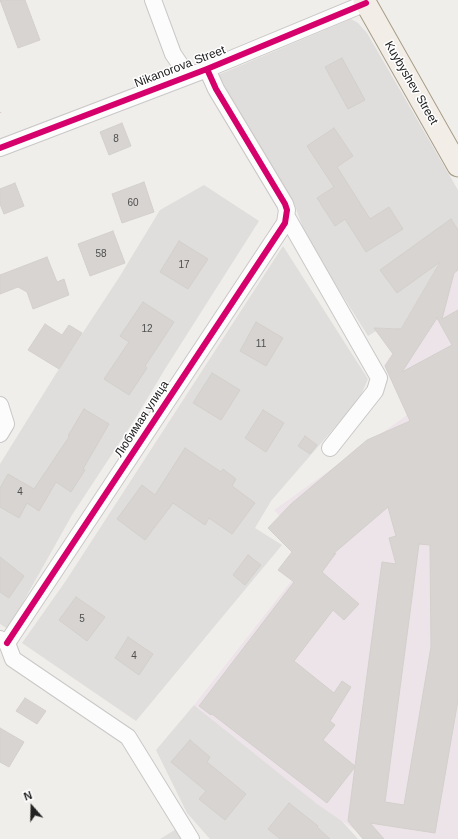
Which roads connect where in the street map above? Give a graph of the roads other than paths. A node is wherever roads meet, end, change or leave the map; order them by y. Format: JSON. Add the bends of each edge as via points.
{"nodes":[{"id":1,"x":153,"y":0,"type":"edge"},
{"id":2,"x":365,"y":2,"type":"edge"},
{"id":3,"x":207,"y":69,"type":"junction"},
{"id":4,"x":188,"y":76,"type":"junction"},
{"id":5,"x":0,"y":148,"type":"edge"},
{"id":6,"x":458,"y":166,"type":"edge"},
{"id":7,"x":286,"y":210,"type":"junction"},
{"id":8,"x":0,"y":405,"type":"edge"},
{"id":9,"x":0,"y":434,"type":"edge"},
{"id":10,"x":330,"y":448,"type":"dead end"},
{"id":11,"x":4,"y":641,"type":"edge"},
{"id":12,"x":191,"y":839,"type":"edge"}],
"edges":[{"from":1,"to":4,"type":"street","via":[[173,54]]},
{"from":2,"to":3,"type":"street","name":"Nikanorova Street"},
{"from":2,"to":6,"type":"main road","name":"Kuybyshev Street"},
{"from":3,"to":4,"type":"street","name":"Nikanorova Street"},
{"from":3,"to":7,"type":"street"},
{"from":4,"to":5,"type":"street","name":"Nikanorova Street"},
{"from":7,"to":10,"type":"street","via":[[379,378],[375,391]]},
{"from":7,"to":11,"type":"street","name":"Любимая улица","via":[[285,223]]},
{"from":8,"to":9,"type":"street","via":[[6,424]]},
{"from":11,"to":12,"type":"street","via":[[13,659],[128,738]]}]}
